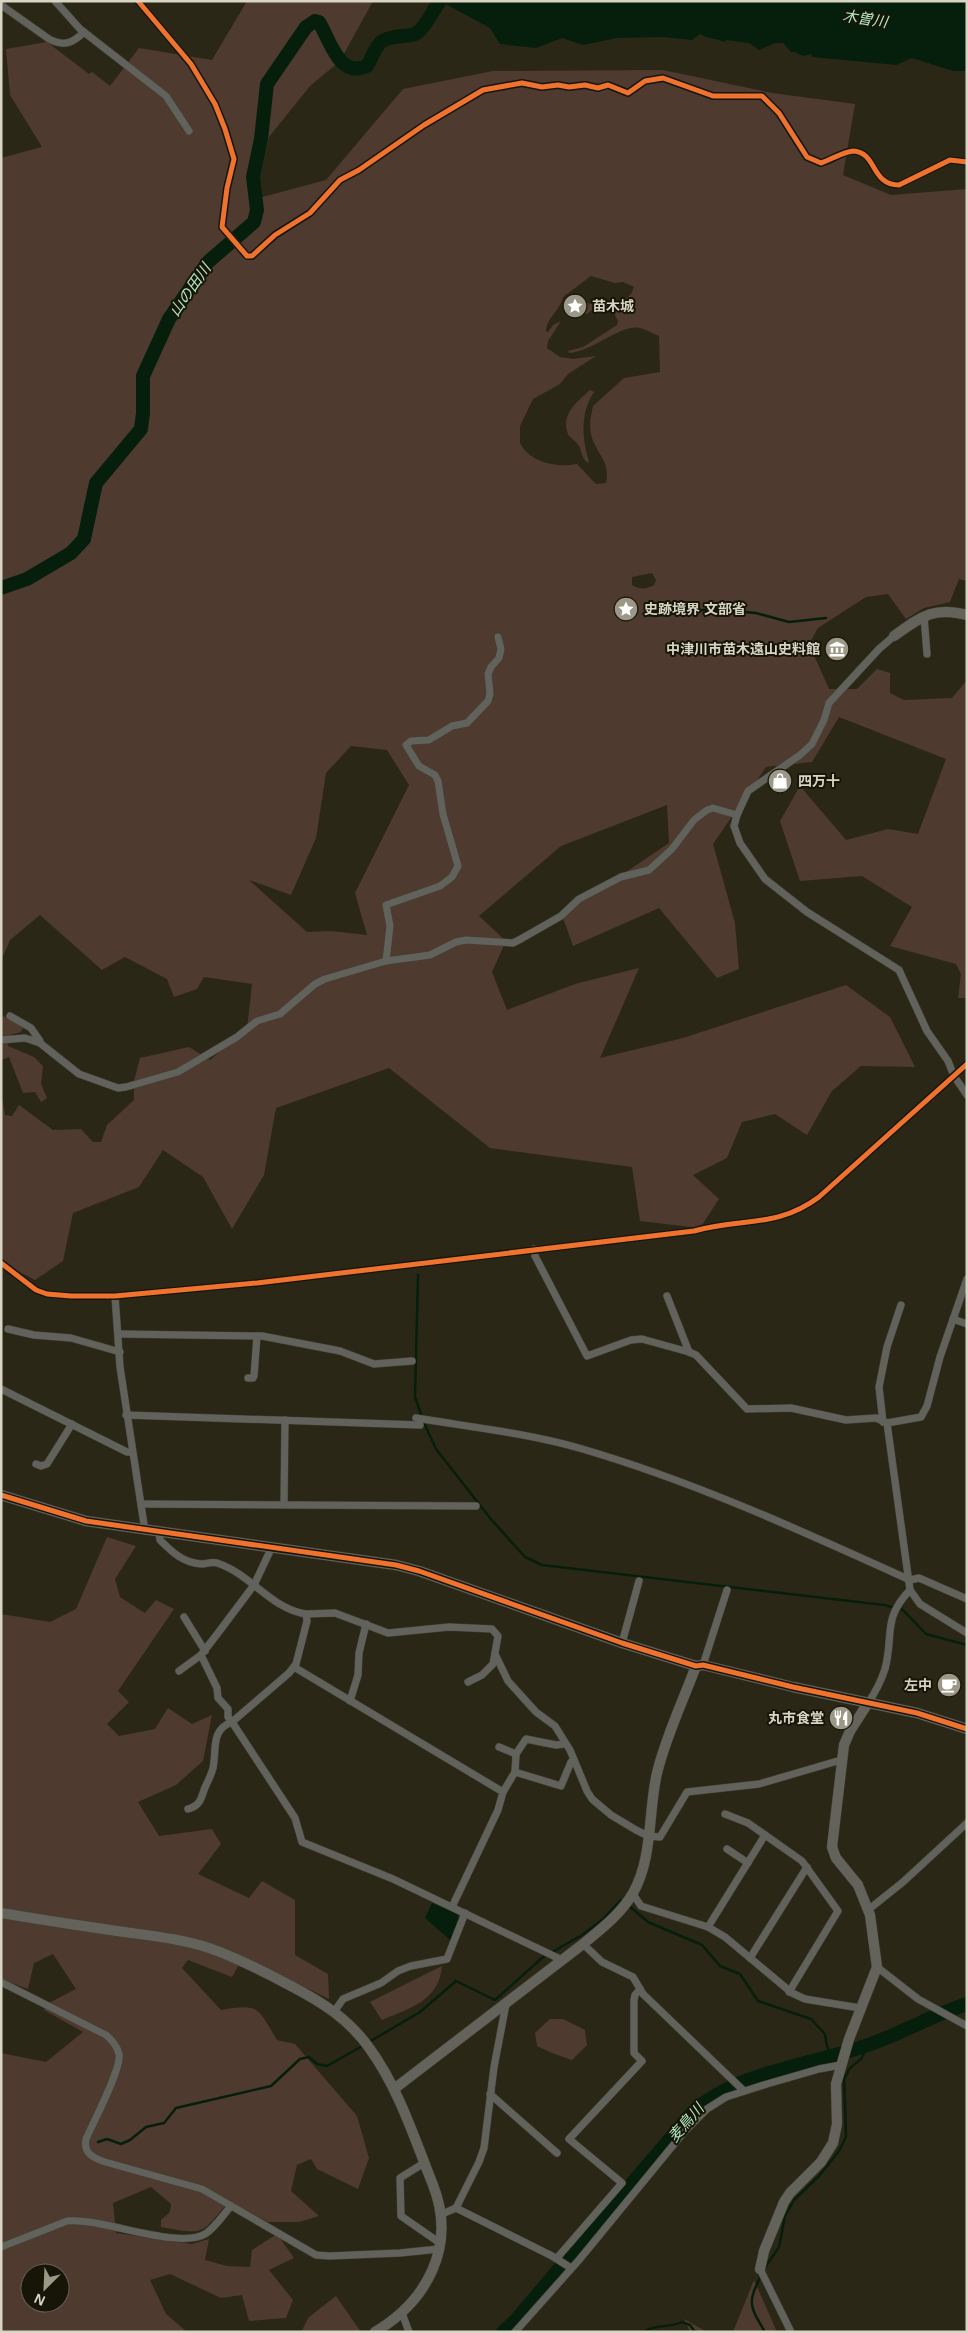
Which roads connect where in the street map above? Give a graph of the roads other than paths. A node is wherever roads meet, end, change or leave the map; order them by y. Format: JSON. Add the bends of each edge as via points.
{"nodes":[{"id":1,"x":55,"y":1,"type":"edge"},
{"id":2,"x":138,"y":1,"type":"edge"},
{"id":3,"x":1,"y":5,"type":"edge"},
{"id":4,"x":84,"y":32,"type":"junction"},
{"id":5,"x":189,"y":130,"type":"dead end"},
{"id":6,"x":967,"y":162,"type":"edge"},
{"id":7,"x":967,"y":615,"type":"edge"},
{"id":8,"x":924,"y":616,"type":"junction"},
{"id":9,"x":894,"y":636,"type":"joint"},
{"id":10,"x":498,"y":637,"type":"dead end"},
{"id":11,"x":927,"y":654,"type":"dead end"},
{"id":12,"x":737,"y":815,"type":"junction"},
{"id":13,"x":386,"y":961,"type":"junction"},
{"id":14,"x":10,"y":1016,"type":"dead end"},
{"id":15,"x":1,"y":1040,"type":"edge"},
{"id":16,"x":40,"y":1043,"type":"junction"},
{"id":17,"x":967,"y":1064,"type":"edge"},
{"id":18,"x":954,"y":1076,"type":"junction"},
{"id":19,"x":967,"y":1095,"type":"edge"},
{"id":20,"x":534,"y":1250,"type":"junction"},
{"id":21,"x":1,"y":1263,"type":"edge"},
{"id":22,"x":967,"y":1280,"type":"edge"},
{"id":23,"x":115,"y":1296,"type":"junction"},
{"id":24,"x":667,"y":1296,"type":"dead end"},
{"id":25,"x":901,"y":1305,"type":"dead end"},
{"id":26,"x":953,"y":1319,"type":"junction"},
{"id":27,"x":967,"y":1324,"type":"edge"},
{"id":28,"x":8,"y":1329,"type":"dead end"},
{"id":29,"x":119,"y":1334,"type":"junction"},
{"id":30,"x":257,"y":1336,"type":"junction"},
{"id":31,"x":120,"y":1352,"type":"junction"},
{"id":32,"x":689,"y":1352,"type":"junction"},
{"id":33,"x":412,"y":1361,"type":"dead end"},
{"id":34,"x":248,"y":1378,"type":"dead end"},
{"id":35,"x":1,"y":1389,"type":"edge"},
{"id":36,"x":126,"y":1415,"type":"junction"},
{"id":37,"x":416,"y":1418,"type":"dead end"},
{"id":38,"x":285,"y":1420,"type":"junction"},
{"id":39,"x":885,"y":1423,"type":"junction"},
{"id":40,"x":72,"y":1424,"type":"junction"},
{"id":41,"x":420,"y":1425,"type":"dead end"},
{"id":42,"x":132,"y":1452,"type":"junction"},
{"id":43,"x":36,"y":1464,"type":"dead end"},
{"id":44,"x":1,"y":1495,"type":"edge"},
{"id":45,"x":141,"y":1504,"type":"junction"},
{"id":46,"x":284,"y":1504,"type":"junction"},
{"id":47,"x":476,"y":1506,"type":"dead end"},
{"id":48,"x":145,"y":1531,"type":"junction"},
{"id":49,"x":159,"y":1533,"type":"junction"},
{"id":50,"x":271,"y":1548,"type":"junction"},
{"id":51,"x":910,"y":1580,"type":"junction"},
{"id":52,"x":639,"y":1581,"type":"dead end"},
{"id":53,"x":254,"y":1585,"type":"junction"},
{"id":54,"x":727,"y":1590,"type":"dead end"},
{"id":55,"x":910,"y":1590,"type":"junction"},
{"id":56,"x":967,"y":1599,"type":"edge"},
{"id":57,"x":306,"y":1614,"type":"junction"},
{"id":58,"x":184,"y":1617,"type":"dead end"},
{"id":59,"x":366,"y":1624,"type":"junction"},
{"id":60,"x":967,"y":1633,"type":"edge"},
{"id":61,"x":622,"y":1644,"type":"junction"},
{"id":62,"x":203,"y":1653,"type":"junction"},
{"id":63,"x":495,"y":1654,"type":"junction"},
{"id":64,"x":700,"y":1665,"type":"junction"},
{"id":65,"x":294,"y":1667,"type":"junction"},
{"id":66,"x":179,"y":1671,"type":"dead end"},
{"id":67,"x":468,"y":1682,"type":"dead end"},
{"id":68,"x":350,"y":1701,"type":"junction"},
{"id":69,"x":868,"y":1703,"type":"junction"},
{"id":70,"x":232,"y":1722,"type":"junction"},
{"id":71,"x":967,"y":1728,"type":"edge"},
{"id":72,"x":564,"y":1744,"type":"junction"},
{"id":73,"x":499,"y":1747,"type":"dead end"},
{"id":74,"x":516,"y":1754,"type":"junction"},
{"id":75,"x":574,"y":1760,"type":"junction"},
{"id":76,"x":842,"y":1760,"type":"junction"},
{"id":77,"x":515,"y":1772,"type":"junction"},
{"id":78,"x":503,"y":1792,"type":"junction"},
{"id":79,"x":188,"y":1809,"type":"dead end"},
{"id":80,"x":725,"y":1814,"type":"dead end"},
{"id":81,"x":967,"y":1823,"type":"edge"},
{"id":82,"x":765,"y":1835,"type":"junction"},
{"id":83,"x":648,"y":1836,"type":"junction"},
{"id":84,"x":727,"y":1849,"type":"dead end"},
{"id":85,"x":748,"y":1863,"type":"junction"},
{"id":86,"x":807,"y":1866,"type":"junction"},
{"id":87,"x":632,"y":1894,"type":"junction"},
{"id":88,"x":452,"y":1907,"type":"junction"},
{"id":89,"x":868,"y":1910,"type":"junction"},
{"id":90,"x":1,"y":1912,"type":"edge"},
{"id":91,"x":465,"y":1913,"type":"junction"},
{"id":92,"x":708,"y":1927,"type":"junction"},
{"id":93,"x":583,"y":1944,"type":"junction"},
{"id":94,"x":750,"y":1958,"type":"junction"},
{"id":95,"x":562,"y":1960,"type":"junction"},
{"id":96,"x":877,"y":1968,"type":"junction"},
{"id":97,"x":1,"y":1982,"type":"edge"},
{"id":98,"x":640,"y":1988,"type":"junction"},
{"id":99,"x":789,"y":1992,"type":"junction"},
{"id":100,"x":506,"y":2004,"type":"junction"},
{"id":101,"x":860,"y":2008,"type":"junction"},
{"id":102,"x":334,"y":2012,"type":"junction"},
{"id":103,"x":967,"y":2026,"type":"edge"},
{"id":104,"x":841,"y":2065,"type":"junction"},
{"id":105,"x":394,"y":2089,"type":"junction"},
{"id":106,"x":744,"y":2091,"type":"junction"},
{"id":107,"x":490,"y":2094,"type":"junction"},
{"id":108,"x":557,"y":2152,"type":"dead end"},
{"id":109,"x":424,"y":2163,"type":"junction"},
{"id":110,"x":231,"y":2206,"type":"junction"},
{"id":111,"x":456,"y":2208,"type":"junction"},
{"id":112,"x":442,"y":2214,"type":"junction"},
{"id":113,"x":440,"y":2246,"type":"junction"},
{"id":114,"x":1,"y":2247,"type":"edge"},
{"id":115,"x":556,"y":2258,"type":"junction"},
{"id":116,"x":571,"y":2268,"type":"junction"},
{"id":117,"x":760,"y":2269,"type":"joint"},
{"id":118,"x":402,"y":2313,"type":"junction"},
{"id":119,"x":375,"y":2332,"type":"edge"},
{"id":120,"x":409,"y":2332,"type":"edge"},
{"id":121,"x":515,"y":2332,"type":"edge"},
{"id":122,"x":790,"y":2332,"type":"edge"}],
"edges":[{"from":1,"to":4,"type":"street"},
{"from":2,"to":6,"type":"street","via":[[191,64],[215,104],[234,159],[222,227],[247,256],[252,256],[310,213],[340,180],[467,98],[483,90],[522,83],[542,87],[558,84],[598,88],[608,85],[628,93],[645,81],[663,78],[713,96],[762,96],[779,113],[807,157],[821,163],[852,151],[862,153],[881,179],[890,185],[898,185],[950,160]]},
{"from":3,"to":4,"type":"street","via":[[58,43],[71,43]]},
{"from":4,"to":5,"type":"street","via":[[166,96]]},
{"from":7,"to":8,"type":"street","via":[[939,611]]},
{"from":8,"to":9,"type":"street"},
{"from":8,"to":11,"type":"street"},
{"from":9,"to":12,"type":"street","via":[[829,703],[812,744],[748,791]]},
{"from":10,"to":13,"type":"street","via":[[501,649],[488,674],[488,701],[467,723],[452,726],[429,740],[411,741],[406,745],[419,766],[435,775],[438,781],[443,814],[458,866],[452,878],[440,886],[386,905],[390,926]]},
{"from":12,"to":13,"type":"street","via":[[713,808],[707,810],[649,870],[621,877],[579,898],[561,916],[519,940],[466,940],[430,955]]},
{"from":12,"to":18,"type":"street","via":[[734,826],[740,843],[765,879],[807,912],[899,970],[927,1031],[948,1061]]},
{"from":13,"to":16,"type":"street","via":[[315,984],[280,1014],[257,1021],[237,1037],[178,1072],[141,1084],[118,1088],[87,1077],[65,1065]]},
{"from":14,"to":16,"type":"street","via":[[31,1028]]},
{"from":15,"to":16,"type":"street","via":[[25,1038]]},
{"from":17,"to":18,"type":"street"},
{"from":18,"to":19,"type":"street"},
{"from":18,"to":20,"type":"street","via":[[802,1210],[779,1218],[694,1231]]},
{"from":20,"to":23,"type":"street","via":[[257,1283]]},
{"from":20,"to":32,"type":"street","via":[[534,1256],[587,1356],[642,1339]]},
{"from":21,"to":23,"type":"street","via":[[36,1290],[47,1294]]},
{"from":22,"to":26,"type":"street"},
{"from":23,"to":29,"type":"street"},
{"from":24,"to":32,"type":"street"},
{"from":25,"to":39,"type":"street","via":[[887,1347],[879,1388]]},
{"from":26,"to":27,"type":"street"},
{"from":26,"to":39,"type":"street","via":[[921,1417]]},
{"from":28,"to":31,"type":"street","via":[[71,1338]]},
{"from":29,"to":30,"type":"street"},
{"from":29,"to":31,"type":"street"},
{"from":30,"to":33,"type":"street","via":[[340,1351],[374,1364]]},
{"from":30,"to":34,"type":"street","via":[[254,1376]]},
{"from":31,"to":36,"type":"street"},
{"from":32,"to":39,"type":"street","via":[[748,1410],[791,1408],[840,1419],[876,1418]]},
{"from":35,"to":40,"type":"street"},
{"from":36,"to":38,"type":"street"},
{"from":36,"to":42,"type":"street"},
{"from":37,"to":51,"type":"street","via":[[537,1438],[620,1460],[785,1525]]},
{"from":38,"to":41,"type":"street"},
{"from":38,"to":46,"type":"street"},
{"from":39,"to":51,"type":"street"},
{"from":40,"to":42,"type":"street"},
{"from":40,"to":43,"type":"street","via":[[48,1464]]},
{"from":42,"to":45,"type":"street"},
{"from":44,"to":48,"type":"street","via":[[86,1521]]},
{"from":45,"to":46,"type":"street"},
{"from":45,"to":48,"type":"street"},
{"from":46,"to":47,"type":"street"},
{"from":48,"to":49,"type":"street"},
{"from":49,"to":50,"type":"street"},
{"from":49,"to":53,"type":"street","via":[[160,1540],[183,1560],[218,1563]]},
{"from":50,"to":53,"type":"street"},
{"from":50,"to":61,"type":"street","via":[[419,1571]]},
{"from":51,"to":55,"type":"street"},
{"from":51,"to":56,"type":"street","via":[[919,1578]]},
{"from":52,"to":61,"type":"street"},
{"from":53,"to":57,"type":"street","via":[[280,1605]]},
{"from":53,"to":62,"type":"street"},
{"from":54,"to":64,"type":"street"},
{"from":55,"to":60,"type":"street","via":[[920,1604]]},
{"from":55,"to":69,"type":"street","via":[[897,1606],[890,1622],[885,1669]]},
{"from":57,"to":59,"type":"street","via":[[330,1612]]},
{"from":57,"to":65,"type":"street","via":[[307,1621]]},
{"from":58,"to":62,"type":"street"},
{"from":59,"to":63,"type":"street","via":[[388,1633],[449,1627],[492,1629],[498,1636]]},
{"from":59,"to":68,"type":"street","via":[[358,1675]]},
{"from":61,"to":64,"type":"street"},
{"from":62,"to":66,"type":"street"},
{"from":62,"to":70,"type":"street","via":[[218,1698],[228,1709]]},
{"from":63,"to":67,"type":"street","via":[[493,1664]]},
{"from":63,"to":72,"type":"street","via":[[508,1681],[536,1712],[555,1726]]},
{"from":64,"to":69,"type":"street"},
{"from":64,"to":83,"type":"street","via":[[670,1732],[657,1773]]},
{"from":65,"to":68,"type":"street"},
{"from":65,"to":70,"type":"street"},
{"from":68,"to":78,"type":"street"},
{"from":69,"to":71,"type":"street"},
{"from":69,"to":76,"type":"street","via":[[850,1730]]},
{"from":70,"to":79,"type":"street","via":[[219,1730],[209,1781],[199,1804]]},
{"from":70,"to":88,"type":"street","via":[[295,1818],[302,1842]]},
{"from":72,"to":74,"type":"street","via":[[556,1746],[526,1738]]},
{"from":72,"to":75,"type":"street"},
{"from":73,"to":74,"type":"street"},
{"from":74,"to":77,"type":"street"},
{"from":75,"to":77,"type":"street","via":[[561,1786]]},
{"from":75,"to":83,"type":"street","via":[[587,1791],[600,1807]]},
{"from":76,"to":83,"type":"street","via":[[759,1784],[687,1792],[660,1837]]},
{"from":76,"to":89,"type":"street","via":[[832,1847],[836,1858],[858,1885]]},
{"from":77,"to":78,"type":"street"},
{"from":78,"to":88,"type":"street","via":[[498,1810]]},
{"from":80,"to":82,"type":"street","via":[[748,1823]]},
{"from":81,"to":89,"type":"street"},
{"from":82,"to":85,"type":"street"},
{"from":82,"to":86,"type":"street"},
{"from":83,"to":87,"type":"street"},
{"from":84,"to":85,"type":"street"},
{"from":85,"to":92,"type":"street"},
{"from":86,"to":94,"type":"street"},
{"from":86,"to":99,"type":"street","via":[[838,1911]]},
{"from":87,"to":92,"type":"street","via":[[642,1906]]},
{"from":87,"to":93,"type":"street","via":[[609,1923]]},
{"from":88,"to":91,"type":"street"},
{"from":89,"to":96,"type":"street"},
{"from":90,"to":102,"type":"street","via":[[153,1936],[210,1949],[280,1980]]},
{"from":91,"to":95,"type":"street"},
{"from":91,"to":102,"type":"street","via":[[446,1959],[398,1971],[381,1983],[343,2000]]},
{"from":92,"to":94,"type":"street"},
{"from":93,"to":95,"type":"street"},
{"from":93,"to":98,"type":"street","via":[[602,1962],[633,1977]]},
{"from":94,"to":99,"type":"street"},
{"from":95,"to":100,"type":"street"},
{"from":96,"to":101,"type":"street"},
{"from":96,"to":103,"type":"street","via":[[918,1999]]},
{"from":97,"to":110,"type":"street","via":[[106,2035],[115,2044],[119,2053],[117,2068],[84,2144],[91,2156],[202,2189]]},
{"from":98,"to":106,"type":"street"},
{"from":98,"to":115,"type":"street","via":[[634,2000],[634,2053],[642,2061],[569,2139],[622,2183]]},
{"from":99,"to":101,"type":"street","via":[[804,1999]]},
{"from":100,"to":105,"type":"street"},
{"from":100,"to":107,"type":"street"},
{"from":101,"to":104,"type":"street"},
{"from":102,"to":105,"type":"street","via":[[369,2047]]},
{"from":104,"to":106,"type":"street"},
{"from":104,"to":117,"type":"street","via":[[836,2084],[837,2124],[833,2144],[784,2202]]},
{"from":105,"to":109,"type":"street"},
{"from":106,"to":116,"type":"street","via":[[715,2104],[696,2120]]},
{"from":107,"to":108,"type":"street"},
{"from":107,"to":111,"type":"street","via":[[484,2148]]},
{"from":109,"to":112,"type":"street"},
{"from":109,"to":113,"type":"street","via":[[400,2178],[401,2216]]},
{"from":110,"to":113,"type":"street","via":[[316,2254],[400,2253]]},
{"from":110,"to":114,"type":"street","via":[[210,2231],[196,2237],[162,2236],[78,2219]]},
{"from":111,"to":112,"type":"street"},
{"from":111,"to":115,"type":"street"},
{"from":112,"to":113,"type":"street"},
{"from":113,"to":118,"type":"street","via":[[424,2288]]},
{"from":115,"to":116,"type":"street"},
{"from":116,"to":121,"type":"street"},
{"from":117,"to":122,"type":"street"},
{"from":118,"to":119,"type":"street"},
{"from":118,"to":120,"type":"street"}]}
